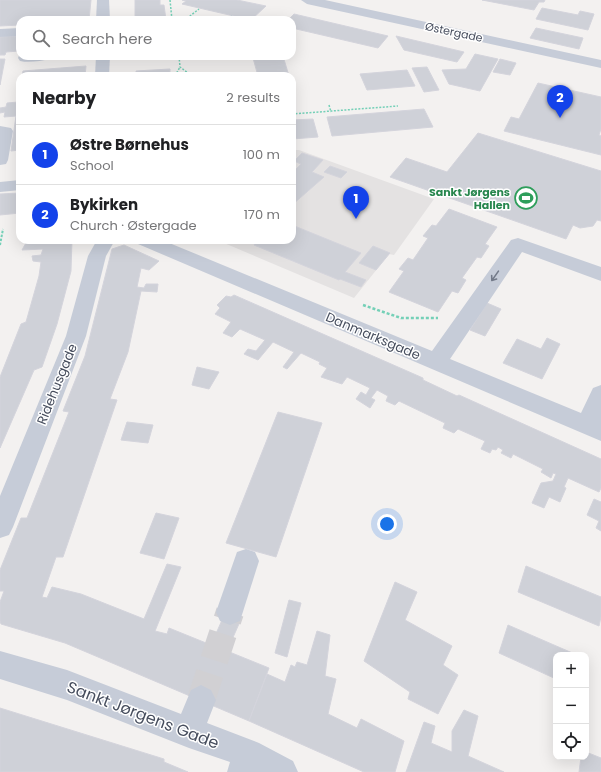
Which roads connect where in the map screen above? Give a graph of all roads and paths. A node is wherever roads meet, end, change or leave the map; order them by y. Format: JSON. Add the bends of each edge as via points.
{"nodes":[{"id":1,"x":103,"y":0,"type":"edge"},
{"id":2,"x":170,"y":0,"type":"edge"},
{"id":3,"x":307,"y":0,"type":"edge"},
{"id":4,"x":199,"y":9,"type":"dead end"},
{"id":5,"x":103,"y":16,"type":"edge"},
{"id":6,"x":172,"y":16,"type":"edge"},
{"id":7,"x":190,"y":16,"type":"edge"},
{"id":8,"x":16,"y":32,"type":"edge"},
{"id":9,"x":0,"y":33,"type":"edge"},
{"id":10,"x":103,"y":60,"type":"edge"},
{"id":11,"x":179,"y":60,"type":"edge"},
{"id":12,"x":601,"y":64,"type":"edge"},
{"id":13,"x":180,"y":67,"type":"junction"},
{"id":14,"x":102,"y":72,"type":"edge"},
{"id":15,"x":178,"y":72,"type":"edge"},
{"id":16,"x":187,"y":72,"type":"edge"},
{"id":17,"x":329,"y":105,"type":"dead end"},
{"id":18,"x":398,"y":106,"type":"dead end"},
{"id":19,"x":331,"y":112,"type":"junction"},
{"id":20,"x":296,"y":114,"type":"edge"},
{"id":21,"x":0,"y":131,"type":"edge"},
{"id":22,"x":0,"y":160,"type":"edge"},
{"id":23,"x":16,"y":185,"type":"edge"},
{"id":24,"x":0,"y":187,"type":"edge"},
{"id":25,"x":3,"y":229,"type":"dead end"},
{"id":26,"x":104,"y":244,"type":"edge"},
{"id":27,"x":155,"y":244,"type":"edge"},
{"id":28,"x":0,"y":245,"type":"edge"},
{"id":29,"x":601,"y":274,"type":"edge"},
{"id":30,"x":359,"y":304,"type":"dead end"},
{"id":31,"x":460,"y":326,"type":"junction"},
{"id":32,"x":436,"y":362,"type":"junction"},
{"id":33,"x":601,"y":394,"type":"edge"},
{"id":34,"x":594,"y":428,"type":"edge"},
{"id":35,"x":0,"y":527,"type":"edge"},
{"id":36,"x":246,"y":561,"type":"dead end"},
{"id":37,"x":230,"y":612,"type":"tunnel mouth"},
{"id":38,"x":0,"y":665,"type":"edge"},
{"id":39,"x":201,"y":700,"type":"tunnel mouth"},
{"id":40,"x":189,"y":733,"type":"junction"},
{"id":41,"x":245,"y":763,"type":"edge"},
{"id":42,"x":282,"y":772,"type":"edge"}],
"edges":[{"from":1,"to":5,"type":"street"},
{"from":2,"to":6,"type":"path"},
{"from":3,"to":12,"type":"street","name":"Østergade"},
{"from":4,"to":7,"type":"path"},
{"from":8,"to":9,"type":"street"},
{"from":10,"to":14,"type":"street"},
{"from":11,"to":13,"type":"path"},
{"from":13,"to":15,"type":"path"},
{"from":13,"to":16,"type":"path"},
{"from":17,"to":19,"type":"path"},
{"from":18,"to":19,"type":"path"},
{"from":19,"to":20,"type":"path"},
{"from":21,"to":22,"type":"street","via":[[5,131]]},
{"from":23,"to":24,"type":"street"},
{"from":25,"to":28,"type":"path"},
{"from":26,"to":35,"type":"street","name":"Ridehusgade","via":[[97,256],[76,336]]},
{"from":27,"to":32,"type":"street","name":"Danmarksgade"},
{"from":29,"to":31,"type":"street","one_way":true,"via":[[518,244]]},
{"from":30,"to":31,"type":"path","via":[[401,318],[440,318]]},
{"from":31,"to":32,"type":"street"},
{"from":32,"to":34,"type":"street","name":"Danmarksgade"},
{"from":33,"to":34,"type":"street"},
{"from":36,"to":37,"type":"street"},
{"from":38,"to":40,"type":"street","name":"Sankt Jørgens Gade","via":[[67,686]]},
{"from":39,"to":40,"type":"street"},
{"from":40,"to":41,"type":"street","name":"Sankt Jørgens Gade"},
{"from":41,"to":42,"type":"street","name":"Sankt Jørgens Gade"}]}
